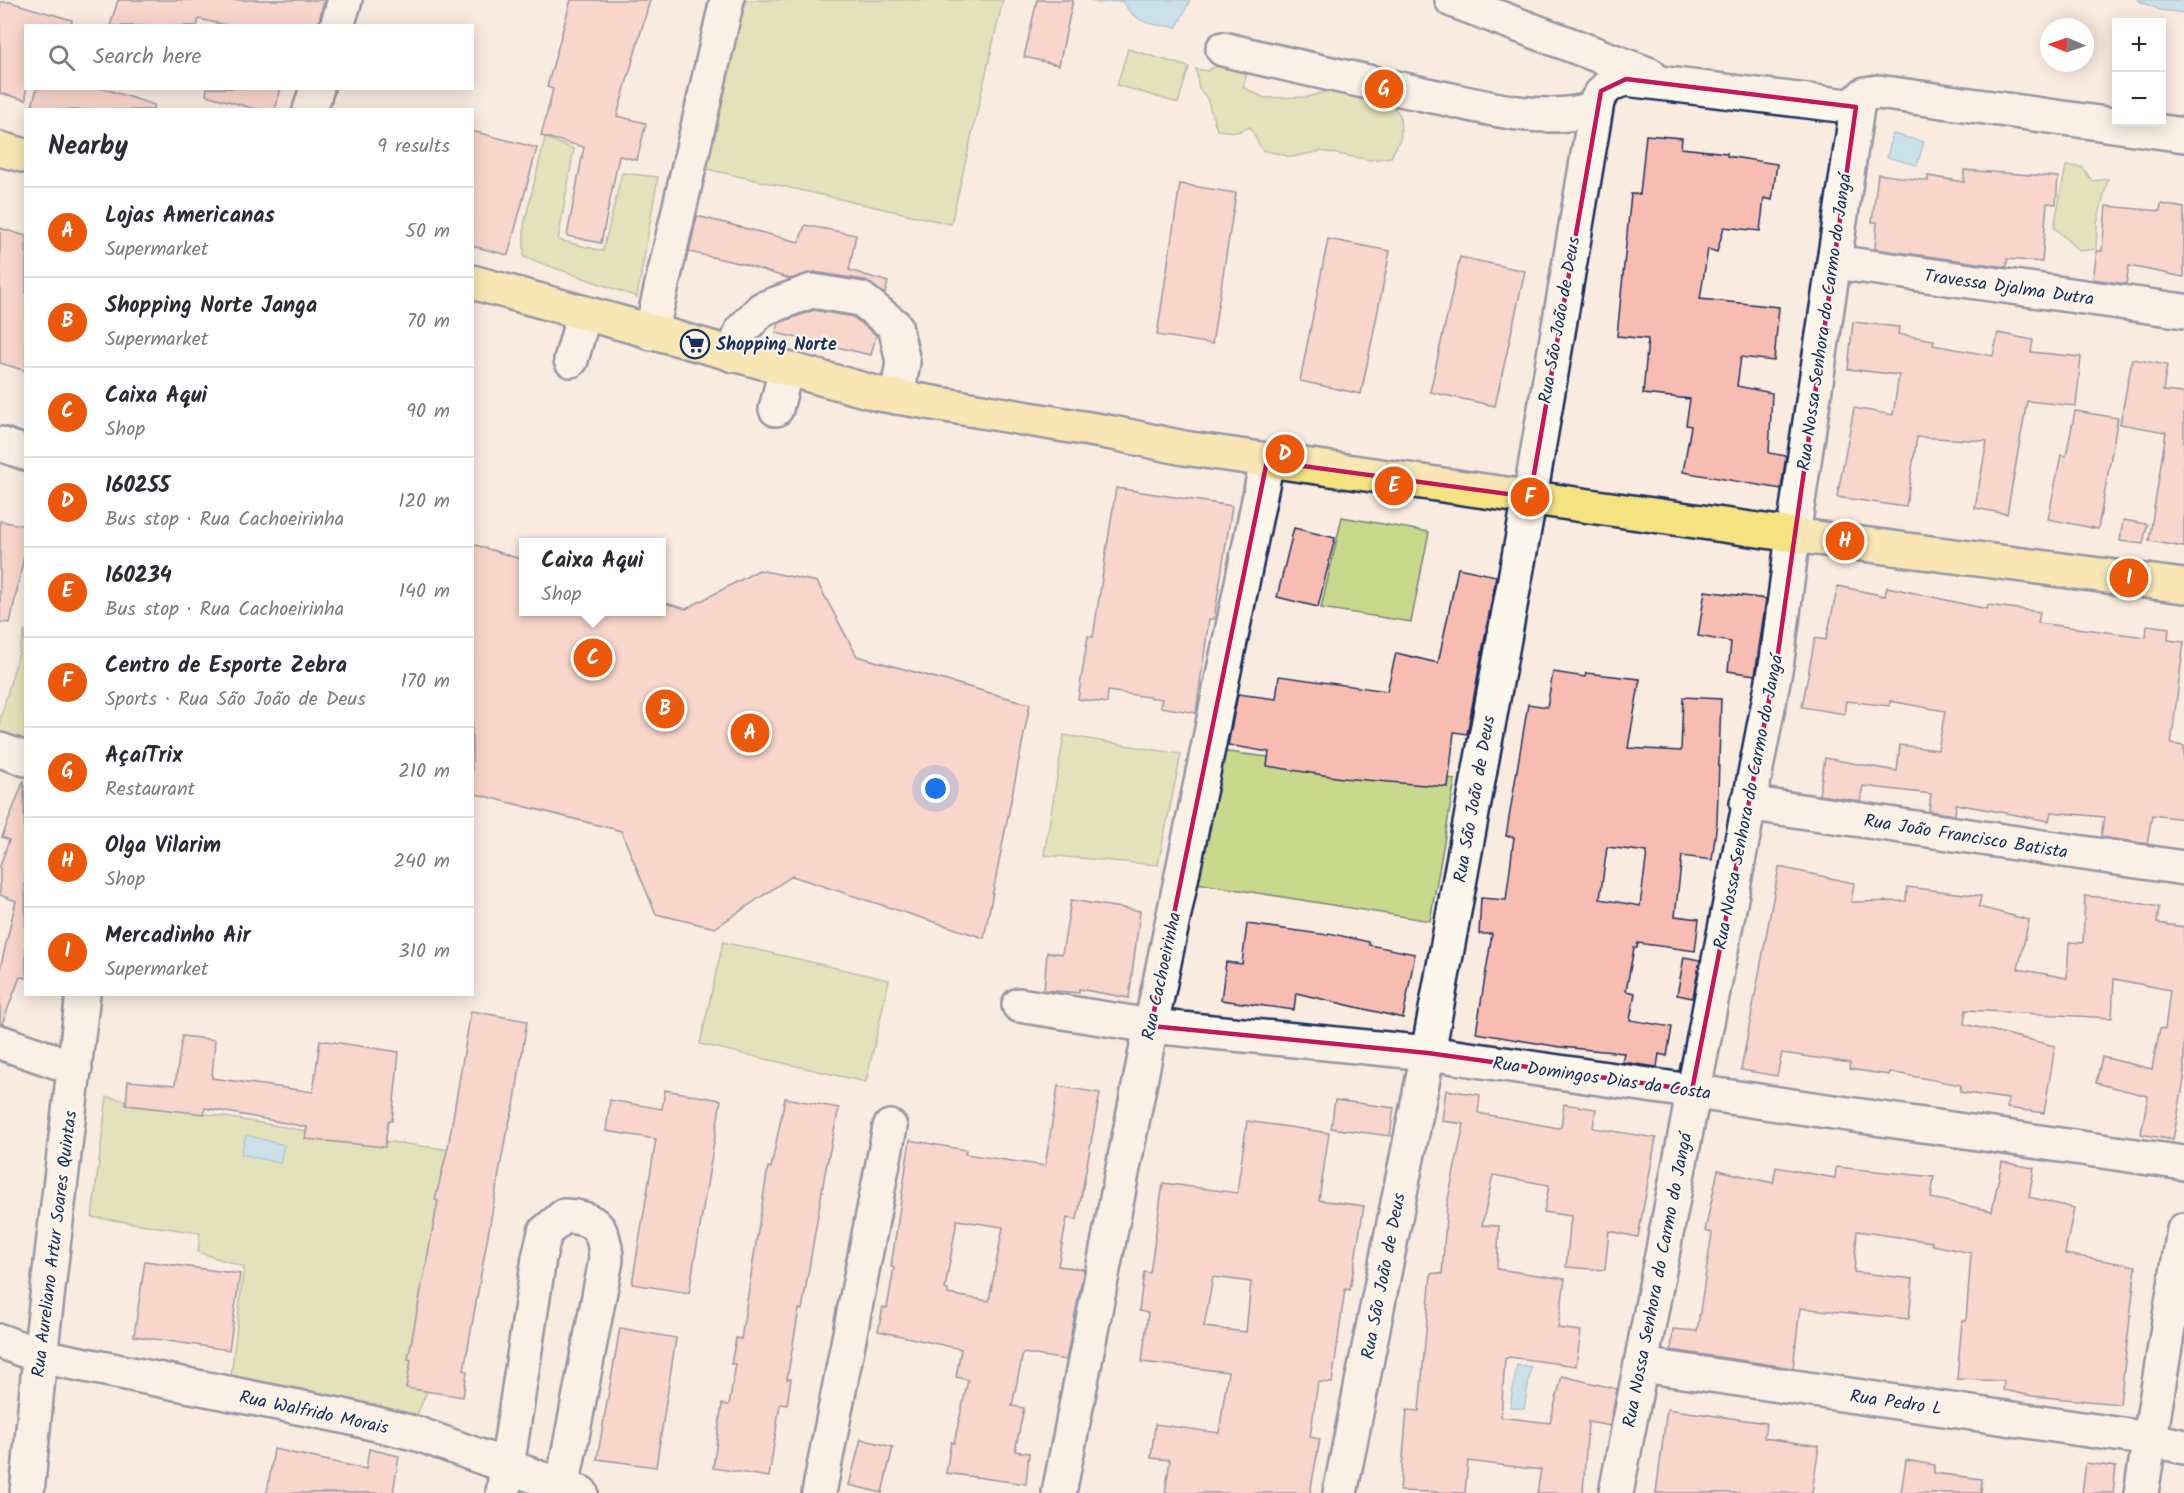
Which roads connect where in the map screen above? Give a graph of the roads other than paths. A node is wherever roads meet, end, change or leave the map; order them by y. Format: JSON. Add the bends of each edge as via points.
{"nodes":[{"id":1,"x":345,"y":0,"type":"edge"},
{"id":2,"x":727,"y":0,"type":"edge"},
{"id":3,"x":1452,"y":0,"type":"edge"},
{"id":4,"x":338,"y":24,"type":"edge"},
{"id":5,"x":1223,"y":49,"type":"dead end"},
{"id":6,"x":1687,"y":88,"type":"junction"},
{"id":7,"x":316,"y":90,"type":"edge"},
{"id":8,"x":1597,"y":102,"type":"junction"},
{"id":9,"x":1856,"y":107,"type":"junction"},
{"id":10,"x":311,"y":108,"type":"edge"},
{"id":11,"x":2184,"y":135,"type":"edge"},
{"id":12,"x":0,"y":149,"type":"edge"},
{"id":13,"x":24,"y":155,"type":"edge"},
{"id":14,"x":1834,"y":262,"type":"junction"},
{"id":15,"x":474,"y":283,"type":"edge"},
{"id":16,"x":2184,"y":311,"type":"edge"},
{"id":17,"x":584,"y":314,"type":"junction"},
{"id":18,"x":651,"y":333,"type":"junction"},
{"id":19,"x":733,"y":355,"type":"junction"},
{"id":20,"x":571,"y":360,"type":"dead end"},
{"id":21,"x":786,"y":369,"type":"junction"},
{"id":22,"x":897,"y":397,"type":"junction"},
{"id":23,"x":776,"y":409,"type":"dead end"},
{"id":24,"x":0,"y":444,"type":"edge"},
{"id":25,"x":24,"y":452,"type":"edge"},
{"id":26,"x":1267,"y":461,"type":"junction"},
{"id":27,"x":1530,"y":497,"type":"junction"},
{"id":28,"x":1793,"y":535,"type":"junction"},
{"id":29,"x":2184,"y":586,"type":"edge"},
{"id":30,"x":0,"y":750,"type":"edge"},
{"id":31,"x":24,"y":758,"type":"edge"},
{"id":32,"x":1748,"y":803,"type":"junction"},
{"id":33,"x":2184,"y":868,"type":"edge"},
{"id":34,"x":83,"y":996,"type":"edge"},
{"id":35,"x":1019,"y":1005,"type":"dead end"},
{"id":36,"x":1151,"y":1026,"type":"junction"},
{"id":37,"x":0,"y":1042,"type":"edge"},
{"id":38,"x":1428,"y":1053,"type":"junction"},
{"id":39,"x":75,"y":1068,"type":"junction"},
{"id":40,"x":1692,"y":1090,"type":"junction"},
{"id":41,"x":890,"y":1127,"type":"dead end"},
{"id":42,"x":2184,"y":1163,"type":"edge"},
{"id":43,"x":2184,"y":1230,"type":"edge"},
{"id":44,"x":0,"y":1341,"type":"edge"},
{"id":45,"x":40,"y":1356,"type":"junction"},
{"id":46,"x":1642,"y":1365,"type":"junction"},
{"id":47,"x":2150,"y":1439,"type":"junction"},
{"id":48,"x":2184,"y":1447,"type":"edge"},
{"id":49,"x":505,"y":1480,"type":"edge"},
{"id":50,"x":568,"y":1491,"type":"edge"},
{"id":51,"x":27,"y":1493,"type":"edge"},
{"id":52,"x":819,"y":1493,"type":"edge"},
{"id":53,"x":1059,"y":1493,"type":"edge"},
{"id":54,"x":1340,"y":1493,"type":"edge"},
{"id":55,"x":1616,"y":1493,"type":"edge"},
{"id":56,"x":2141,"y":1493,"type":"edge"}],
"edges":[{"from":1,"to":4,"type":"street"},
{"from":2,"to":18,"type":"street"},
{"from":3,"to":6,"type":"street"},
{"from":5,"to":8,"type":"street","via":[[1532,116],[1581,112]]},
{"from":6,"to":8,"type":"street","via":[[1626,79],[1611,82],[1601,91]]},
{"from":6,"to":9,"type":"street"},
{"from":7,"to":10,"type":"street"},
{"from":8,"to":27,"type":"street","name":"Rua São João de Deus"},
{"from":9,"to":11,"type":"street","via":[[1865,94],[1878,92]]},
{"from":9,"to":14,"type":"street","name":"Rua Nossa Senhora do Carmo do Jangá"},
{"from":12,"to":13,"type":"main road"},
{"from":14,"to":16,"type":"street","name":"Travessa Djalma Dutra"},
{"from":14,"to":28,"type":"street","name":"Rua Nossa Senhora do Carmo do Jangá"},
{"from":15,"to":17,"type":"main road"},
{"from":17,"to":18,"type":"main road"},
{"from":17,"to":20,"type":"street"},
{"from":18,"to":19,"type":"main road"},
{"from":19,"to":21,"type":"main road"},
{"from":19,"to":22,"type":"street","via":[[742,330],[762,309],[812,291],[861,299],[895,326],[903,362]]},
{"from":21,"to":22,"type":"main road"},
{"from":21,"to":23,"type":"street"},
{"from":22,"to":26,"type":"main road"},
{"from":24,"to":25,"type":"street"},
{"from":26,"to":27,"type":"main road"},
{"from":26,"to":36,"type":"street","name":"Rua Cachoeirinha"},
{"from":27,"to":28,"type":"main road"},
{"from":27,"to":38,"type":"street","name":"Rua São João de Deus"},
{"from":28,"to":29,"type":"main road"},
{"from":28,"to":32,"type":"street","name":"Rua Nossa Senhora do Carmo do Jangá","via":[[1777,660]]},
{"from":30,"to":31,"type":"street"},
{"from":32,"to":33,"type":"street","name":"Rua João Francisco Batista"},
{"from":32,"to":40,"type":"street","name":"Rua Nossa Senhora do Carmo do Jangá"},
{"from":34,"to":39,"type":"street","name":"Rua Aureliano Artur Soares Quintas"},
{"from":35,"to":36,"type":"street","name":"Rua Domingos Dias da Costa"},
{"from":36,"to":38,"type":"street","name":"Rua Domingos Dias da Costa"},
{"from":36,"to":53,"type":"street","name":"Rua Cachoeirinha"},
{"from":37,"to":39,"type":"street"},
{"from":38,"to":40,"type":"street","name":"Rua Domingos Dias da Costa"},
{"from":38,"to":54,"type":"street","name":"Rua São João de Deus"},
{"from":39,"to":45,"type":"street","name":"Rua Aureliano Artur Soares Quintas"},
{"from":40,"to":42,"type":"street","name":"Rua Domingos Dias da Costa"},
{"from":40,"to":46,"type":"street","name":"Rua Nossa Senhora do Carmo do Jangá"},
{"from":41,"to":52,"type":"street"},
{"from":43,"to":47,"type":"street"},
{"from":44,"to":45,"type":"street","name":"Rua Walfrido Morais"},
{"from":45,"to":49,"type":"street","name":"Rua Walfrido Morais","via":[[418,1434]]},
{"from":45,"to":51,"type":"street","name":"Rua Aureliano Artur Soares Quintas"},
{"from":46,"to":47,"type":"street","name":"Rua Pedro L"},
{"from":46,"to":55,"type":"street","name":"Rua Nossa Senhora do Carmo do Jangá"},
{"from":47,"to":48,"type":"street","name":"Rua Pedro L"},
{"from":47,"to":56,"type":"street"},
{"from":49,"to":50,"type":"street","name":"Rua Walfrido Morais"},
{"from":49,"to":50,"type":"street","via":[[545,1232],[564,1216],[576,1216],[599,1228],[605,1241],[606,1260]]}]}
